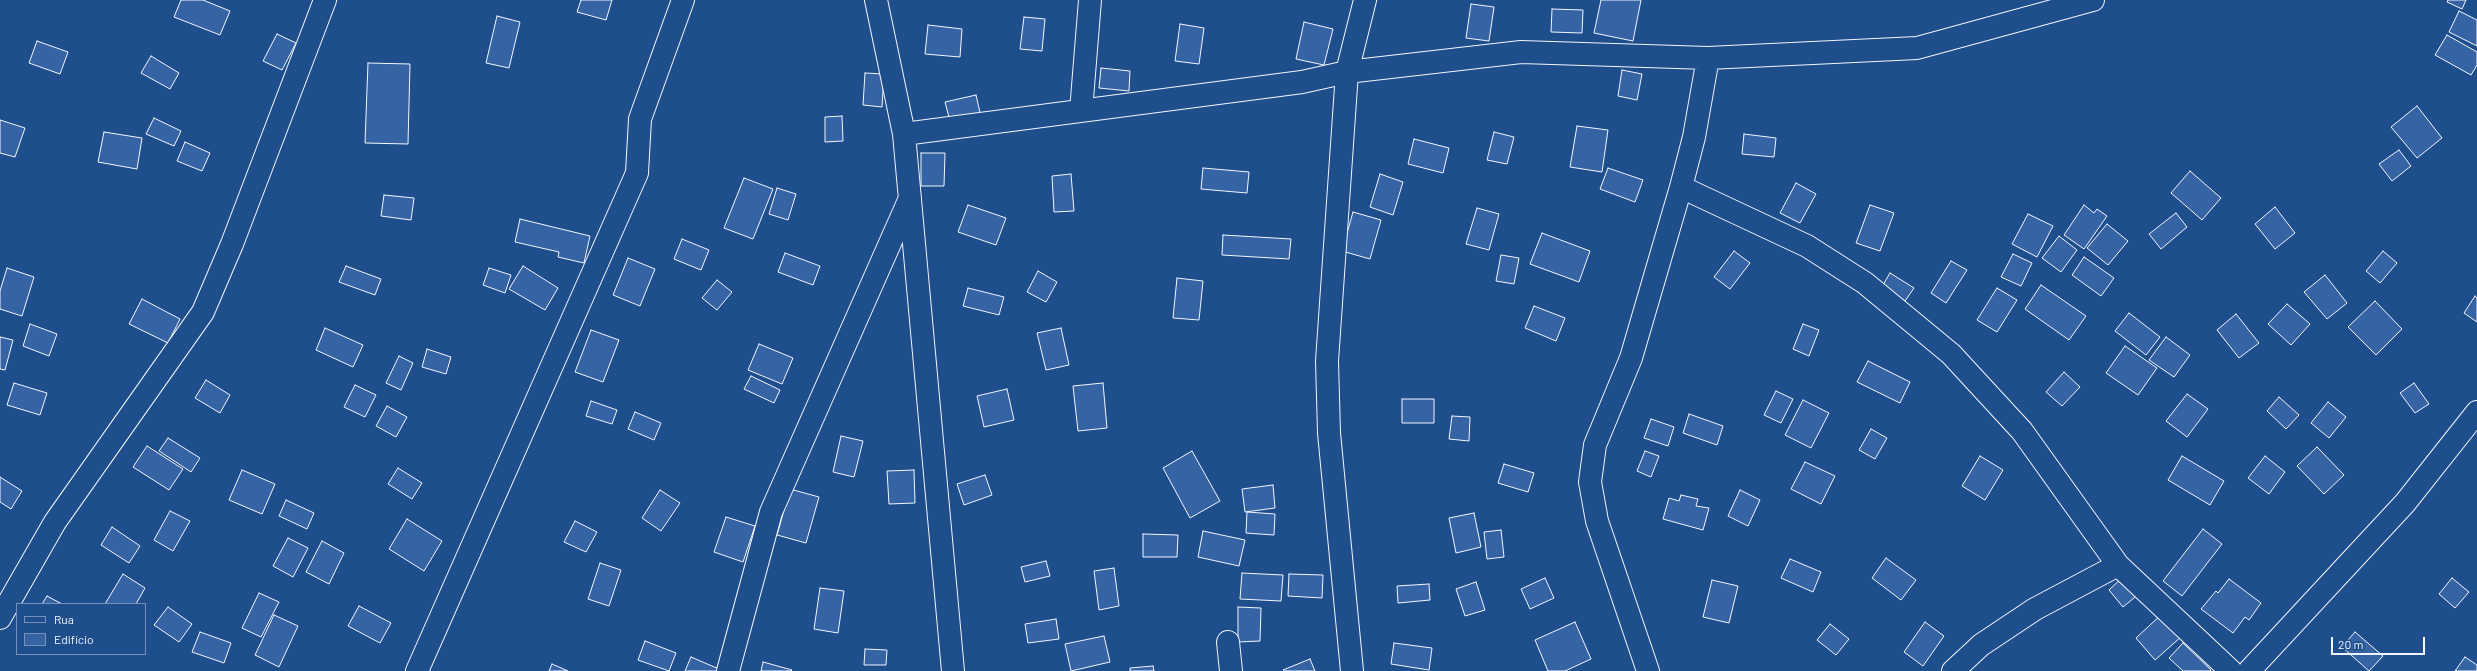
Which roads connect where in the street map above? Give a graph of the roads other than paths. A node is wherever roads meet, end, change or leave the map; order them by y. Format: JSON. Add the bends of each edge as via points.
{"nodes":[{"id":1,"x":325,"y":0,"type":"edge"},
{"id":2,"x":683,"y":0,"type":"edge"},
{"id":3,"x":876,"y":0,"type":"edge"},
{"id":4,"x":1090,"y":0,"type":"edge"},
{"id":5,"x":1365,"y":0,"type":"edge"},
{"id":6,"x":2093,"y":0,"type":"edge"},
{"id":7,"x":1708,"y":58,"type":"junction"},
{"id":8,"x":1347,"y":72,"type":"junction"},
{"id":9,"x":1081,"y":111,"type":"junction"},
{"id":10,"x":904,"y":134,"type":"junction"},
{"id":11,"x":1681,"y":188,"type":"junction"},
{"id":12,"x":910,"y":197,"type":"junction"},
{"id":13,"x":2477,"y":412,"type":"edge"},
{"id":14,"x":2118,"y":565,"type":"junction"},
{"id":15,"x":0,"y":618,"type":"edge"},
{"id":16,"x":1228,"y":642,"type":"dead end"},
{"id":17,"x":417,"y":671,"type":"edge"},
{"id":18,"x":728,"y":671,"type":"edge"},
{"id":19,"x":953,"y":671,"type":"edge"},
{"id":20,"x":1232,"y":671,"type":"edge"},
{"id":21,"x":1352,"y":671,"type":"edge"},
{"id":22,"x":1648,"y":671,"type":"edge"},
{"id":23,"x":1953,"y":671,"type":"edge"},
{"id":24,"x":2232,"y":671,"type":"edge"},
{"id":25,"x":2249,"y":671,"type":"edge"}],
"edges":[{"from":1,"to":15,"type":"street","via":[[232,244],[203,312],[55,522]]},
{"from":2,"to":17,"type":"street","via":[[640,118],[637,173]]},
{"from":3,"to":10,"type":"street"},
{"from":4,"to":9,"type":"street"},
{"from":5,"to":8,"type":"street"},
{"from":6,"to":7,"type":"street","via":[[1917,48]]},
{"from":7,"to":8,"type":"street","via":[[1521,52]]},
{"from":7,"to":11,"type":"street","via":[[1694,137]]},
{"from":8,"to":9,"type":"street","via":[[1302,82]]},
{"from":8,"to":21,"type":"street","via":[[1327,361],[1329,433]]},
{"from":9,"to":10,"type":"street"},
{"from":10,"to":12,"type":"street"},
{"from":11,"to":14,"type":"street","via":[[1807,246],[1865,283],[1951,354],[2022,431]]},
{"from":11,"to":22,"type":"street","via":[[1631,358],[1595,445],[1590,482],[1597,521]]},
{"from":12,"to":18,"type":"street","via":[[771,512]]},
{"from":12,"to":19,"type":"street"},
{"from":13,"to":25,"type":"street","via":[[2405,503]]},
{"from":14,"to":23,"type":"street","via":[[2035,609],[1981,645]]},
{"from":14,"to":24,"type":"street"},
{"from":16,"to":20,"type":"street"}]}
